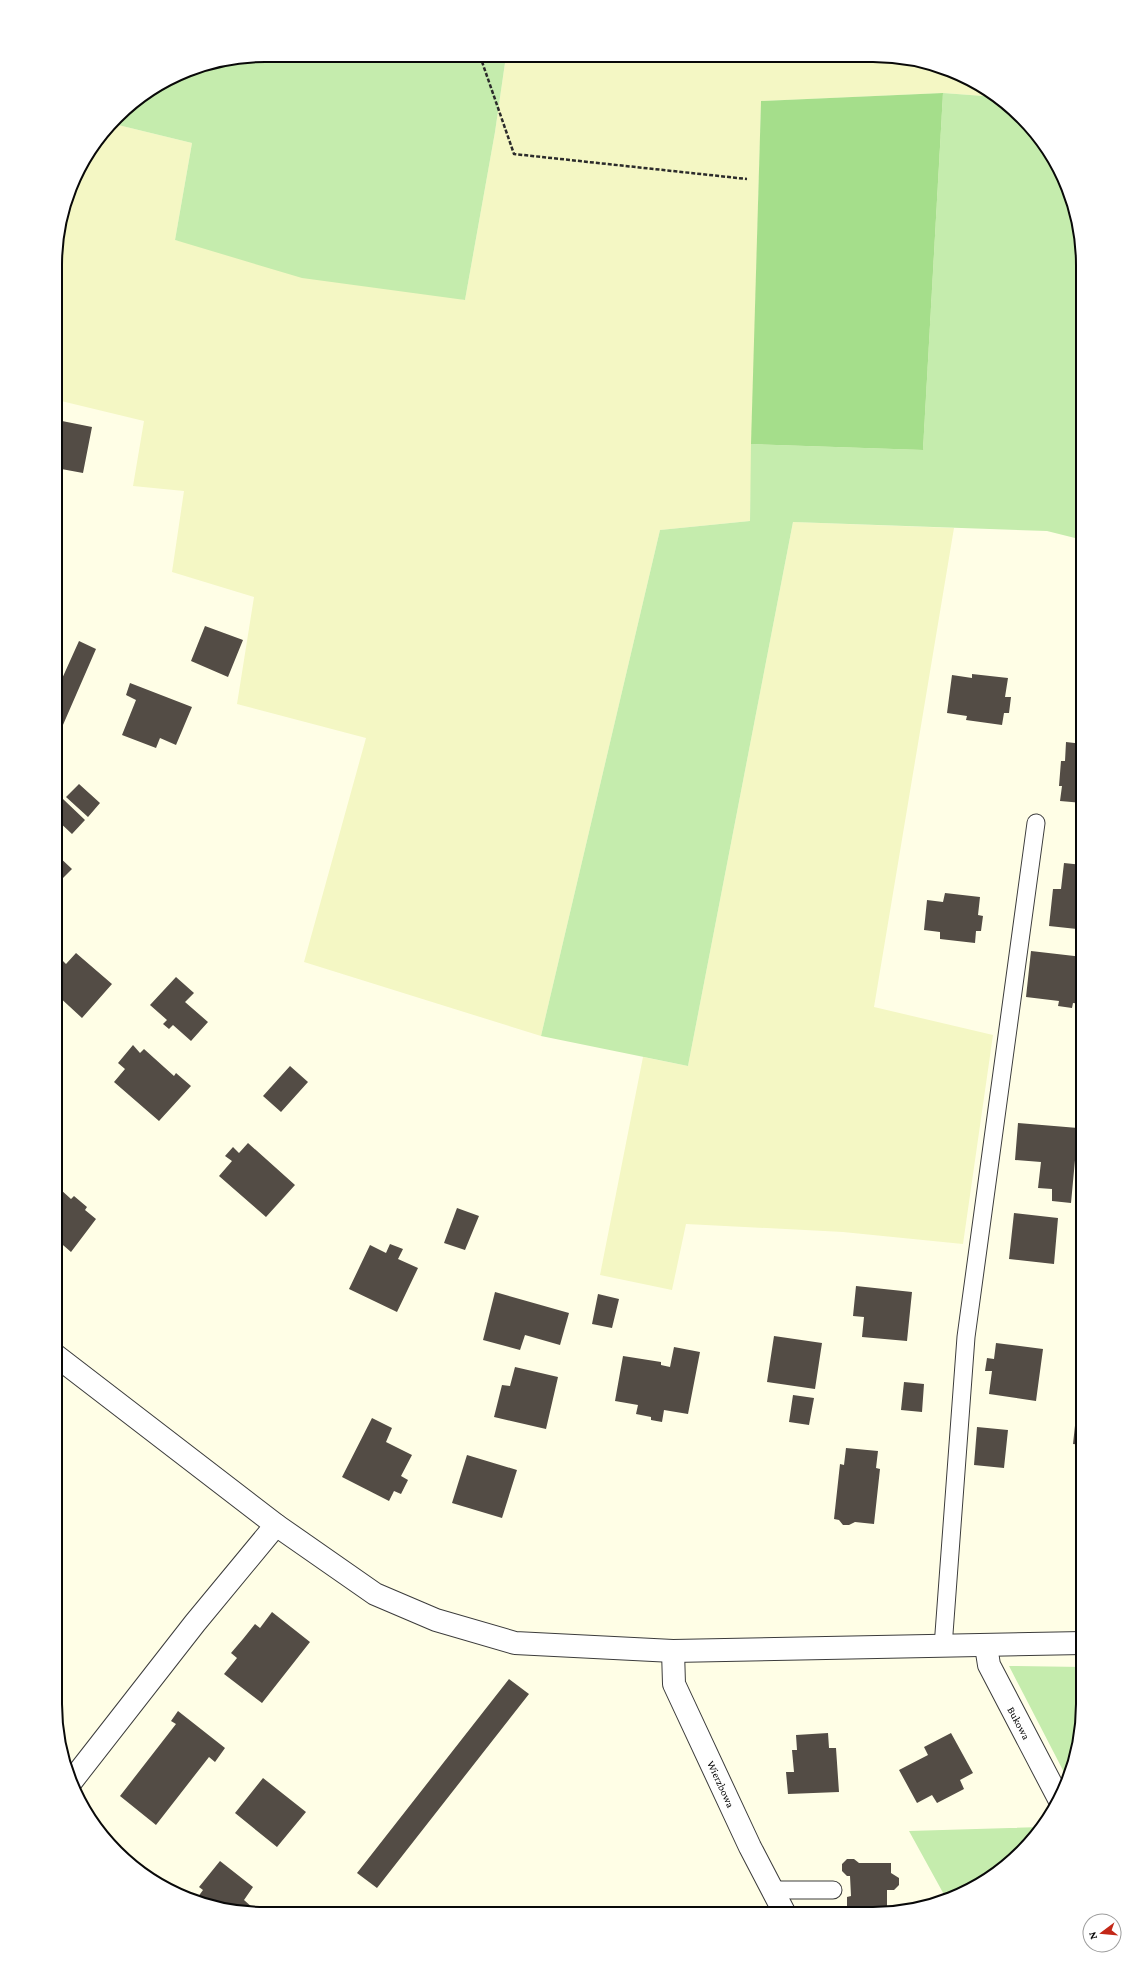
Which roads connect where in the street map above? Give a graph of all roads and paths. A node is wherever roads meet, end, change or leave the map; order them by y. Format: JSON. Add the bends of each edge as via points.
{"nodes":[{"id":1,"x":482,"y":62,"type":"edge"},
{"id":2,"x":747,"y":179,"type":"dead end"},
{"id":3,"x":1036,"y":823,"type":"dead end"},
{"id":4,"x":62,"y":1360,"type":"edge"},
{"id":5,"x":276,"y":1525,"type":"junction"},
{"id":6,"x":1076,"y":1644,"type":"edge"},
{"id":7,"x":986,"y":1646,"type":"junction"},
{"id":8,"x":943,"y":1647,"type":"junction"},
{"id":9,"x":673,"y":1651,"type":"junction"},
{"id":10,"x":75,"y":1776,"type":"edge"},
{"id":11,"x":1056,"y":1793,"type":"edge"},
{"id":12,"x":772,"y":1890,"type":"junction"},
{"id":13,"x":833,"y":1890,"type":"dead end"},
{"id":14,"x":781,"y":1907,"type":"edge"}],
"edges":[{"from":1,"to":2,"type":"path","via":[[514,154]]},
{"from":3,"to":8,"type":"lane","via":[[966,1337]]},
{"from":4,"to":5,"type":"street"},
{"from":5,"to":9,"type":"street","via":[[374,1594],[436,1620],[514,1643]]},
{"from":5,"to":10,"type":"street","via":[[195,1623]]},
{"from":6,"to":7,"type":"street"},
{"from":7,"to":8,"type":"street"},
{"from":7,"to":11,"type":"street","name":"Bukowa","via":[[989,1666]]},
{"from":8,"to":9,"type":"street"},
{"from":9,"to":12,"type":"street","name":"Wierzbowa","via":[[674,1684]]},
{"from":12,"to":13,"type":"lane"},
{"from":12,"to":14,"type":"street","name":"Wierzbowa"}]}
